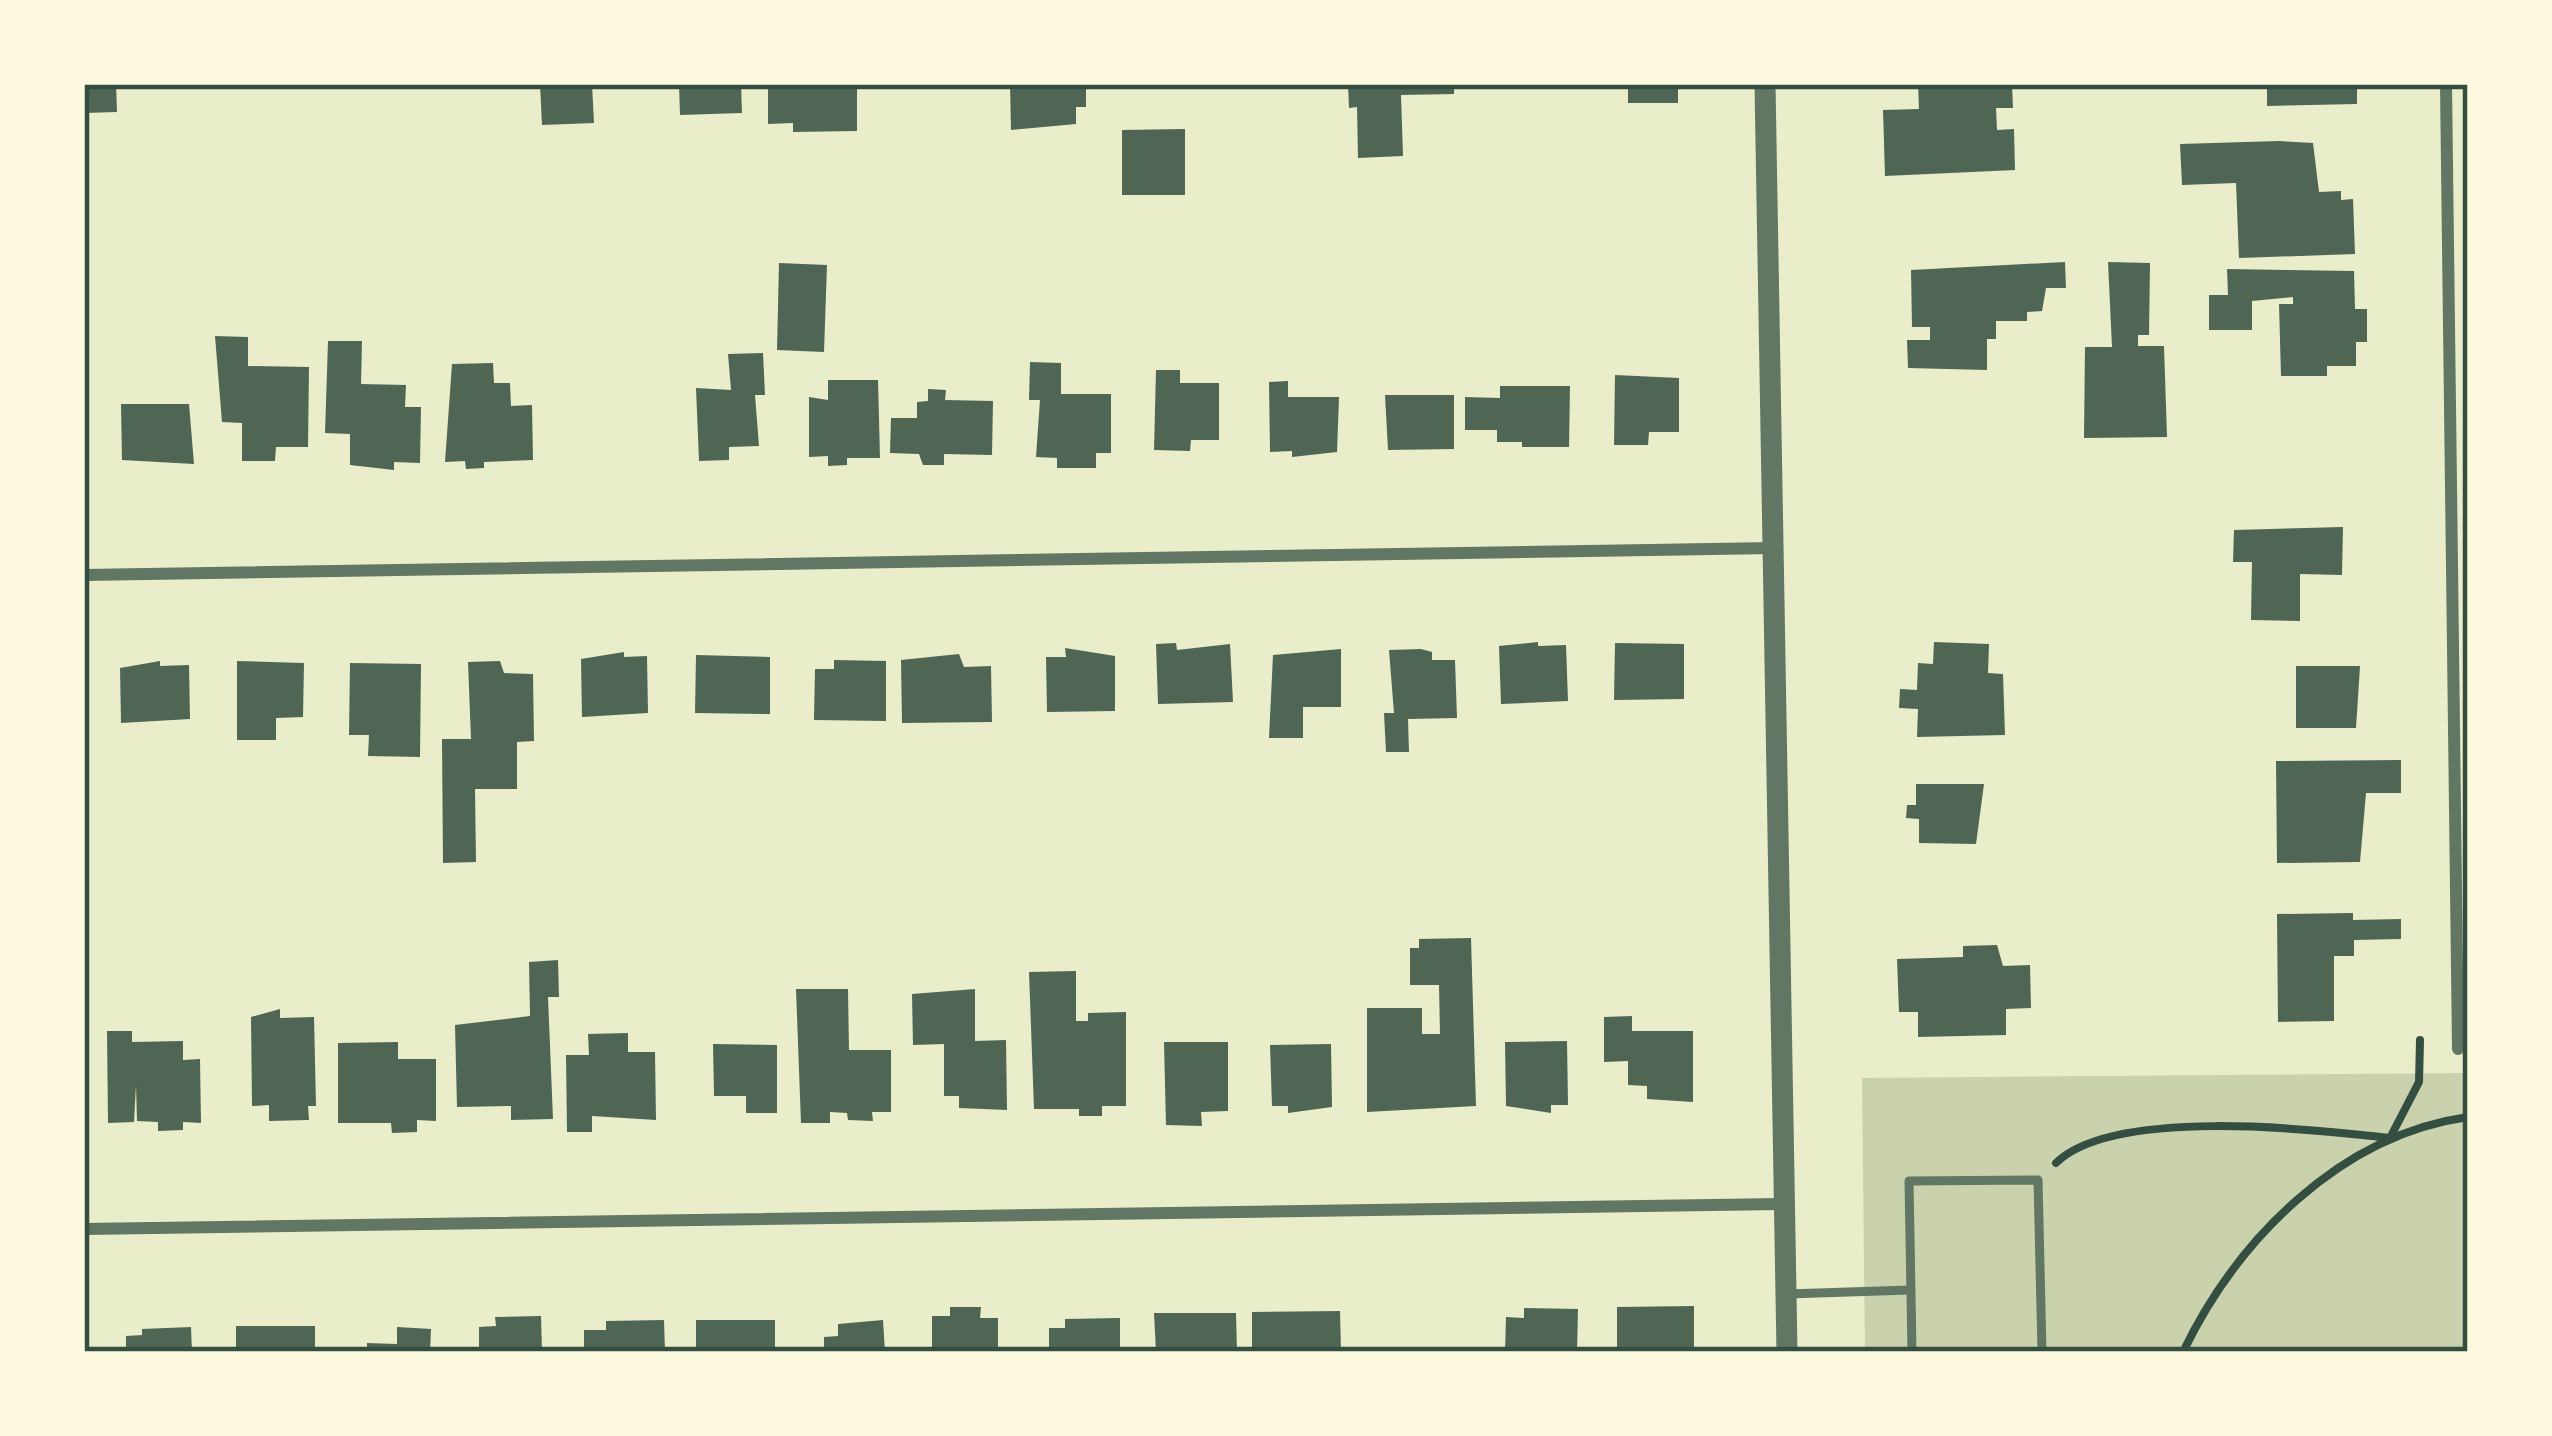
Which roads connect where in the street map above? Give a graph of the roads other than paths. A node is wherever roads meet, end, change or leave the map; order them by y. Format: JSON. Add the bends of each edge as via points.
{"nodes":[{"id":1,"x":1765,"y":84,"type":"edge"},
{"id":2,"x":2446,"y":84,"type":"edge"},
{"id":3,"x":1774,"y":548,"type":"junction"},
{"id":4,"x":84,"y":575,"type":"edge"},
{"id":5,"x":2458,"y":1049,"type":"dead end"},
{"id":6,"x":1785,"y":1204,"type":"junction"},
{"id":7,"x":84,"y":1229,"type":"edge"},
{"id":8,"x":1910,"y":1290,"type":"junction"},
{"id":9,"x":1786,"y":1294,"type":"junction"},
{"id":10,"x":1787,"y":1352,"type":"edge"},
{"id":11,"x":1912,"y":1352,"type":"edge"},
{"id":12,"x":2042,"y":1352,"type":"edge"}],
"edges":[{"from":1,"to":3,"type":"street"},
{"from":2,"to":5,"type":"street"},
{"from":3,"to":4,"type":"street"},
{"from":3,"to":6,"type":"street"},
{"from":6,"to":7,"type":"street"},
{"from":6,"to":9,"type":"street"},
{"from":8,"to":9,"type":"lane"},
{"from":8,"to":11,"type":"lane"},
{"from":8,"to":12,"type":"lane","via":[[1909,1181],[2038,1180]]},
{"from":9,"to":10,"type":"street"}]}
